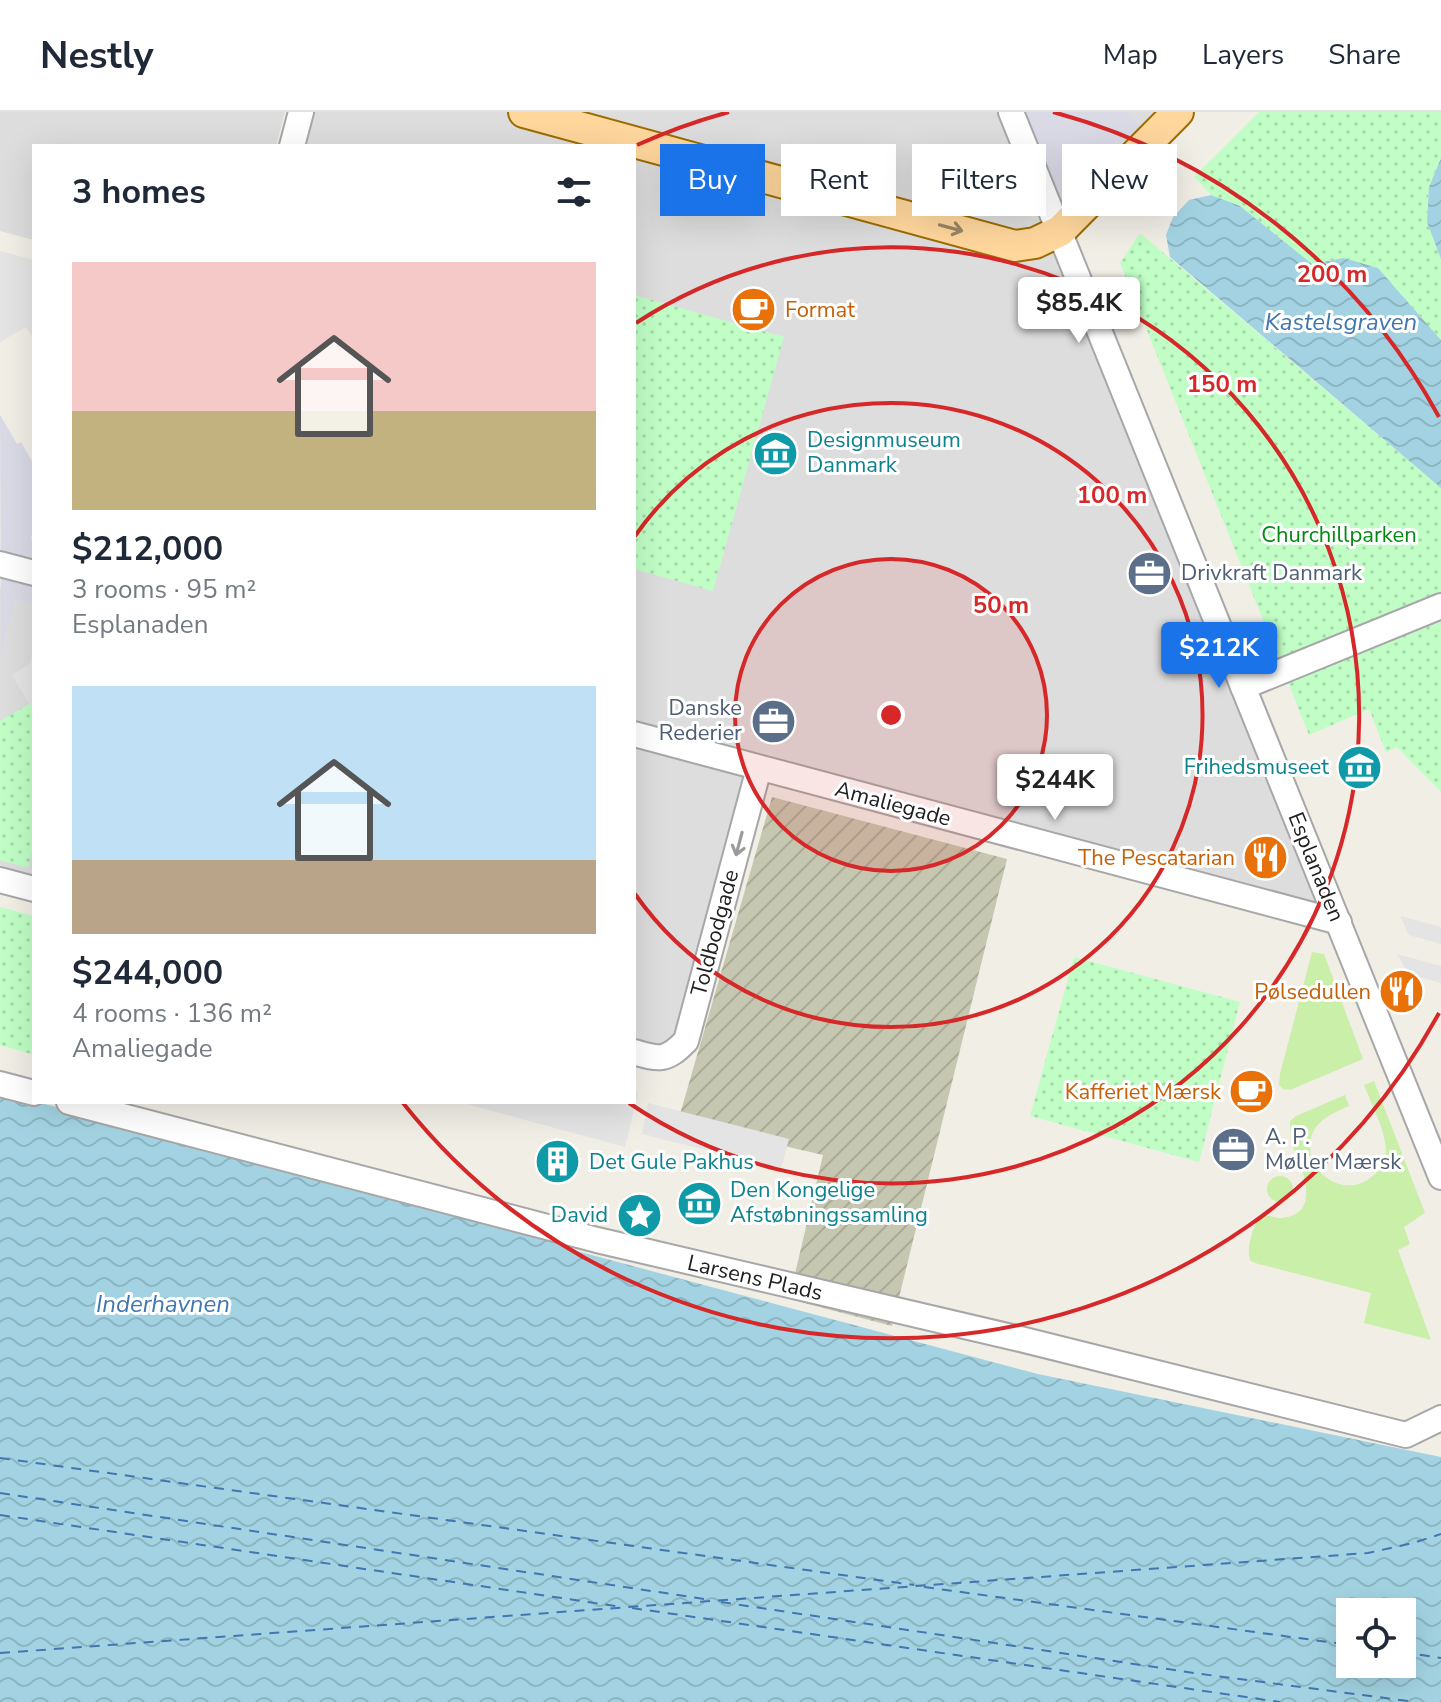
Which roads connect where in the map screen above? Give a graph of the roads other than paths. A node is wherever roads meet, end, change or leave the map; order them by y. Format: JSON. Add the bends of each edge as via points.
{"nodes":[{"id":1,"x":301,"y":112,"type":"edge"},
{"id":2,"x":524,"y":112,"type":"edge"},
{"id":3,"x":1011,"y":112,"type":"edge"},
{"id":4,"x":1178,"y":112,"type":"edge"},
{"id":5,"x":293,"y":144,"type":"edge"},
{"id":6,"x":1060,"y":231,"type":"junction"},
{"id":7,"x":0,"y":564,"type":"edge"},
{"id":8,"x":32,"y":572,"type":"edge"},
{"id":9,"x":1441,"y":606,"type":"edge"},
{"id":10,"x":1243,"y":687,"type":"junction"},
{"id":11,"x":636,"y":735,"type":"edge"},
{"id":12,"x":759,"y":768,"type":"junction"},
{"id":13,"x":0,"y":880,"type":"edge"},
{"id":14,"x":32,"y":888,"type":"edge"},
{"id":15,"x":1339,"y":922,"type":"junction"},
{"id":16,"x":636,"y":1053,"type":"edge"},
{"id":17,"x":0,"y":1084,"type":"edge"},
{"id":18,"x":32,"y":1092,"type":"edge"},
{"id":19,"x":77,"y":1104,"type":"edge"},
{"id":20,"x":1441,"y":1177,"type":"edge"},
{"id":21,"x":1441,"y":1418,"type":"edge"}],
"edges":[{"from":1,"to":5,"type":"street"},
{"from":2,"to":6,"type":"main road","one_way":true,"via":[[1015,246]]},
{"from":3,"to":6,"type":"street","name":"Esplanaden"},
{"from":4,"to":6,"type":"main road"},
{"from":6,"to":10,"type":"street","name":"Esplanaden"},
{"from":7,"to":8,"type":"street"},
{"from":9,"to":10,"type":"street"},
{"from":10,"to":15,"type":"street","name":"Esplanaden"},
{"from":11,"to":12,"type":"street","name":"Amaliegade"},
{"from":12,"to":15,"type":"street","name":"Amaliegade"},
{"from":12,"to":16,"type":"street","name":"Toldbodgade","one_way":true,"via":[[686,1041],[672,1055],[656,1058]]},
{"from":13,"to":14,"type":"street"},
{"from":15,"to":20,"type":"street","name":"Esplanaden"},
{"from":17,"to":18,"type":"street"},
{"from":19,"to":21,"type":"street","name":"Larsens Plads","via":[[597,1240],[1406,1435]]}]}
